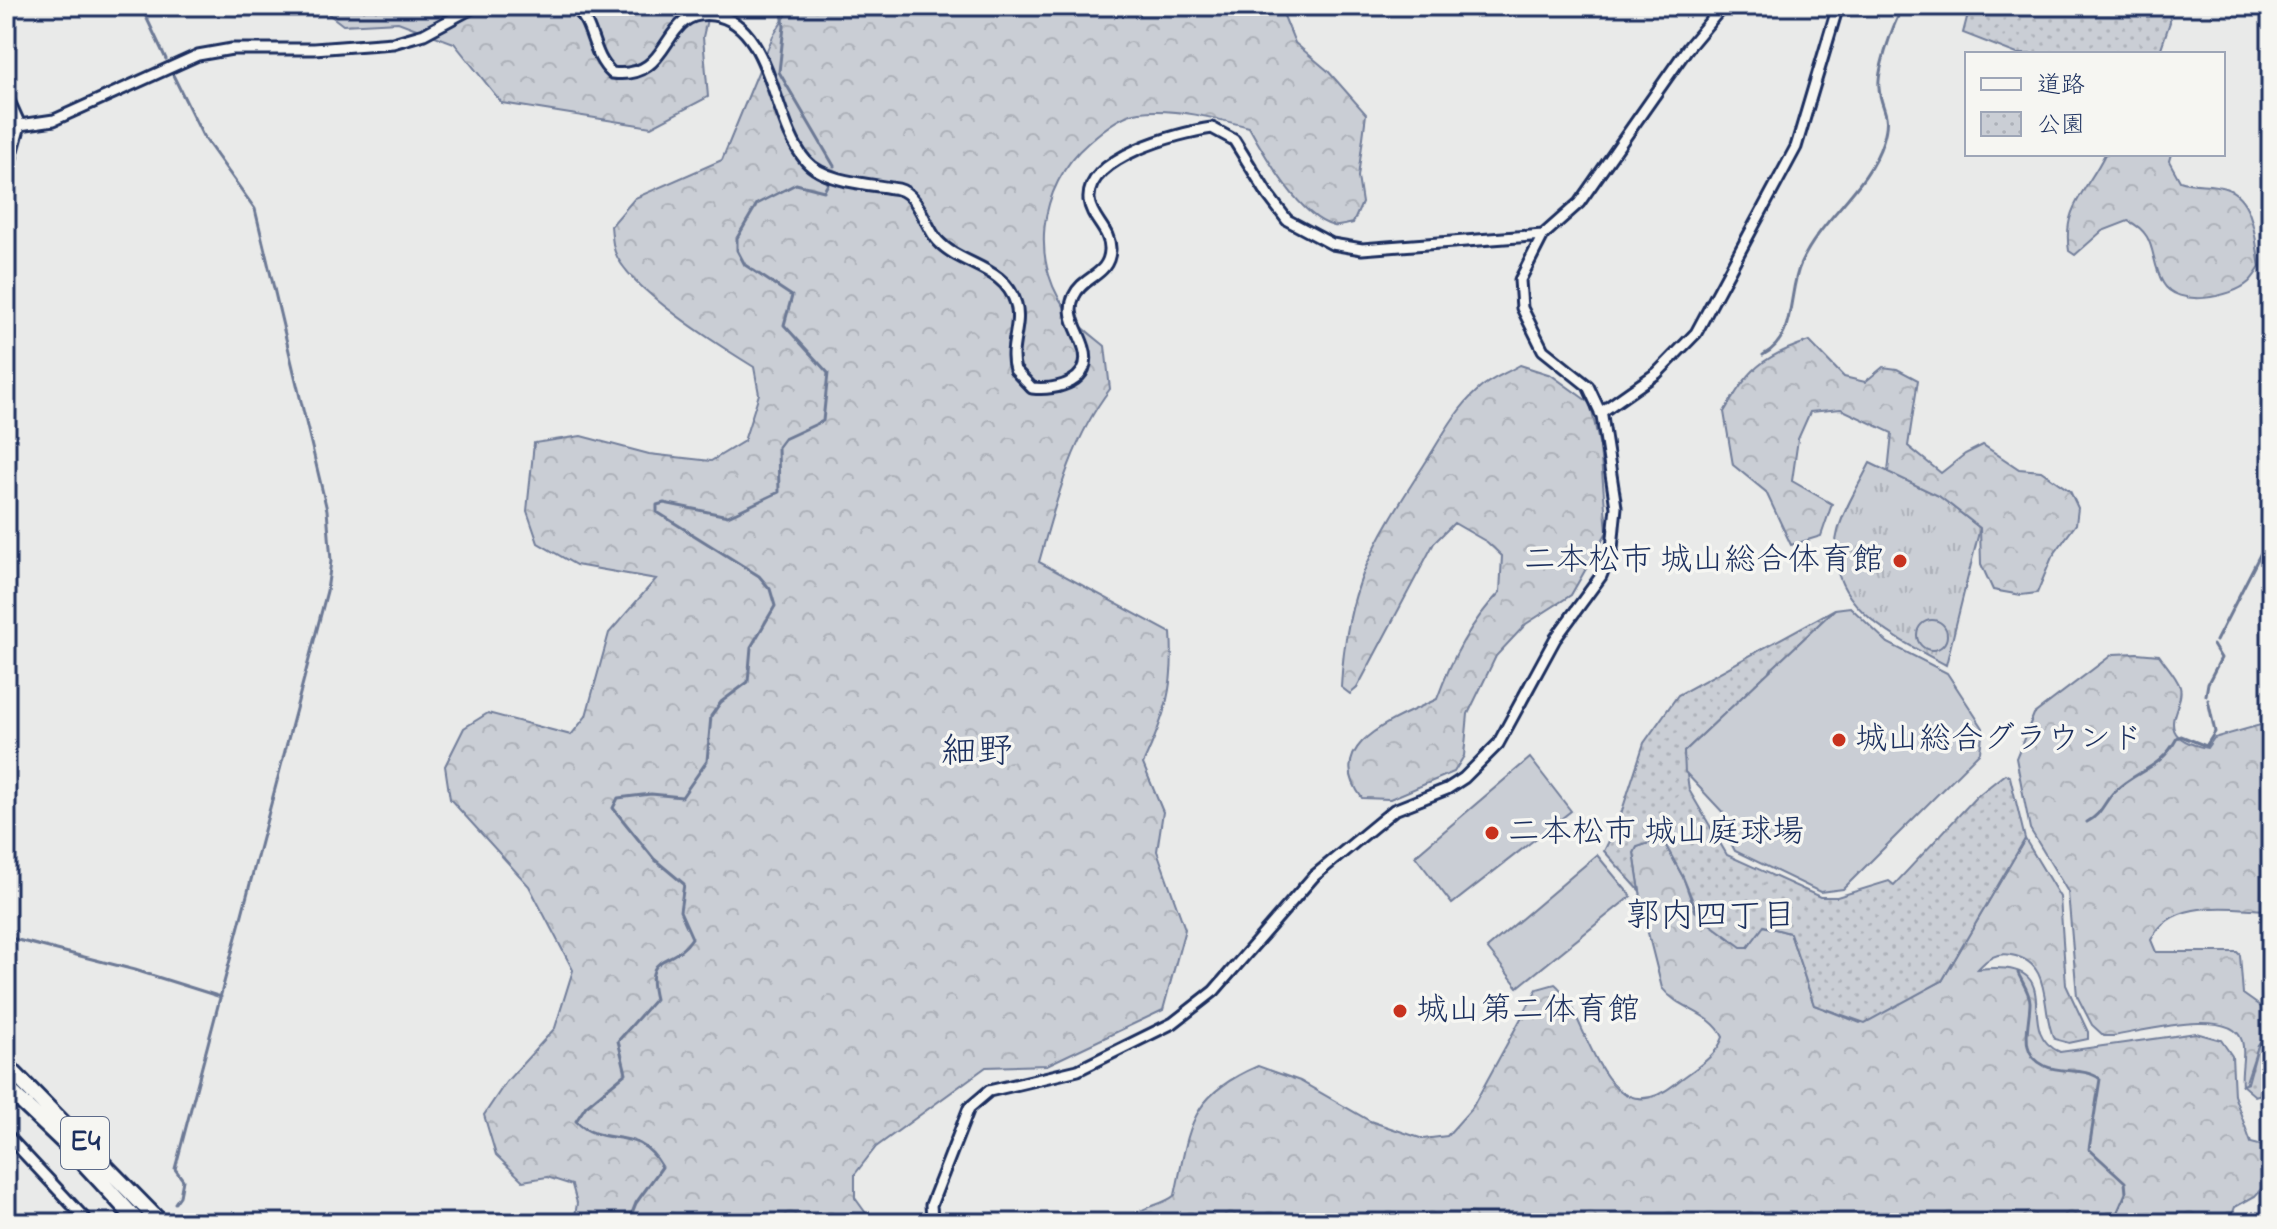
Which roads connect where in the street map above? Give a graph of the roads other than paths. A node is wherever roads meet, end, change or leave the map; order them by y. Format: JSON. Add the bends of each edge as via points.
{"nodes":[{"id":1,"x":476,"y":6,"type":"edge"},
{"id":2,"x":574,"y":6,"type":"edge"},
{"id":3,"x":1723,"y":6,"type":"edge"},
{"id":4,"x":1838,"y":6,"type":"edge"},
{"id":5,"x":6,"y":94,"type":"edge"},
{"id":6,"x":20,"y":125,"type":"junction"},
{"id":7,"x":6,"y":176,"type":"edge"},
{"id":8,"x":1543,"y":235,"type":"junction"},
{"id":9,"x":1600,"y":413,"type":"junction"},
{"id":10,"x":6,"y":1065,"type":"edge"},
{"id":11,"x":6,"y":1087,"type":"edge"},
{"id":12,"x":6,"y":1134,"type":"edge"},
{"id":13,"x":89,"y":1223,"type":"edge"},
{"id":14,"x":139,"y":1223,"type":"edge"},
{"id":15,"x":161,"y":1223,"type":"edge"},
{"id":16,"x":937,"y":1223,"type":"edge"}],
"edges":[{"from":1,"to":6,"type":"street","via":[[424,34],[393,43],[198,55],[54,120]]},
{"from":2,"to":8,"type":"street","via":[[588,23],[601,64],[612,73],[642,72],[655,62],[675,29],[701,15],[715,15],[745,29],[806,161],[828,173],[903,190],[938,240],[984,267],[1009,290],[1017,316],[1013,363],[1032,388],[1069,384],[1082,368],[1085,350],[1071,318],[1072,302],[1077,291],[1103,270],[1110,253],[1106,233],[1090,207],[1093,179],[1122,157],[1190,132],[1212,128],[1228,134],[1287,220],[1332,244],[1362,249]]},
{"from":3,"to":8,"type":"street","via":[[1579,203]]},
{"from":4,"to":9,"type":"street","via":[[1796,147],[1696,333],[1657,373]]},
{"from":5,"to":6,"type":"street"},
{"from":6,"to":7,"type":"street"},
{"from":8,"to":9,"type":"street","via":[[1520,280],[1522,308],[1543,350],[1588,386]]},
{"from":9,"to":16,"type":"street","via":[[1616,507],[1608,563],[1555,639],[1498,744],[1464,778],[1394,810],[1314,876],[1214,991],[1173,1023],[1078,1070],[978,1098],[969,1108],[931,1205]]},
{"from":10,"to":15,"type":"highway","number":"E4"},
{"from":11,"to":14,"type":"highway","number":"E4"},
{"from":12,"to":13,"type":"street"}]}
